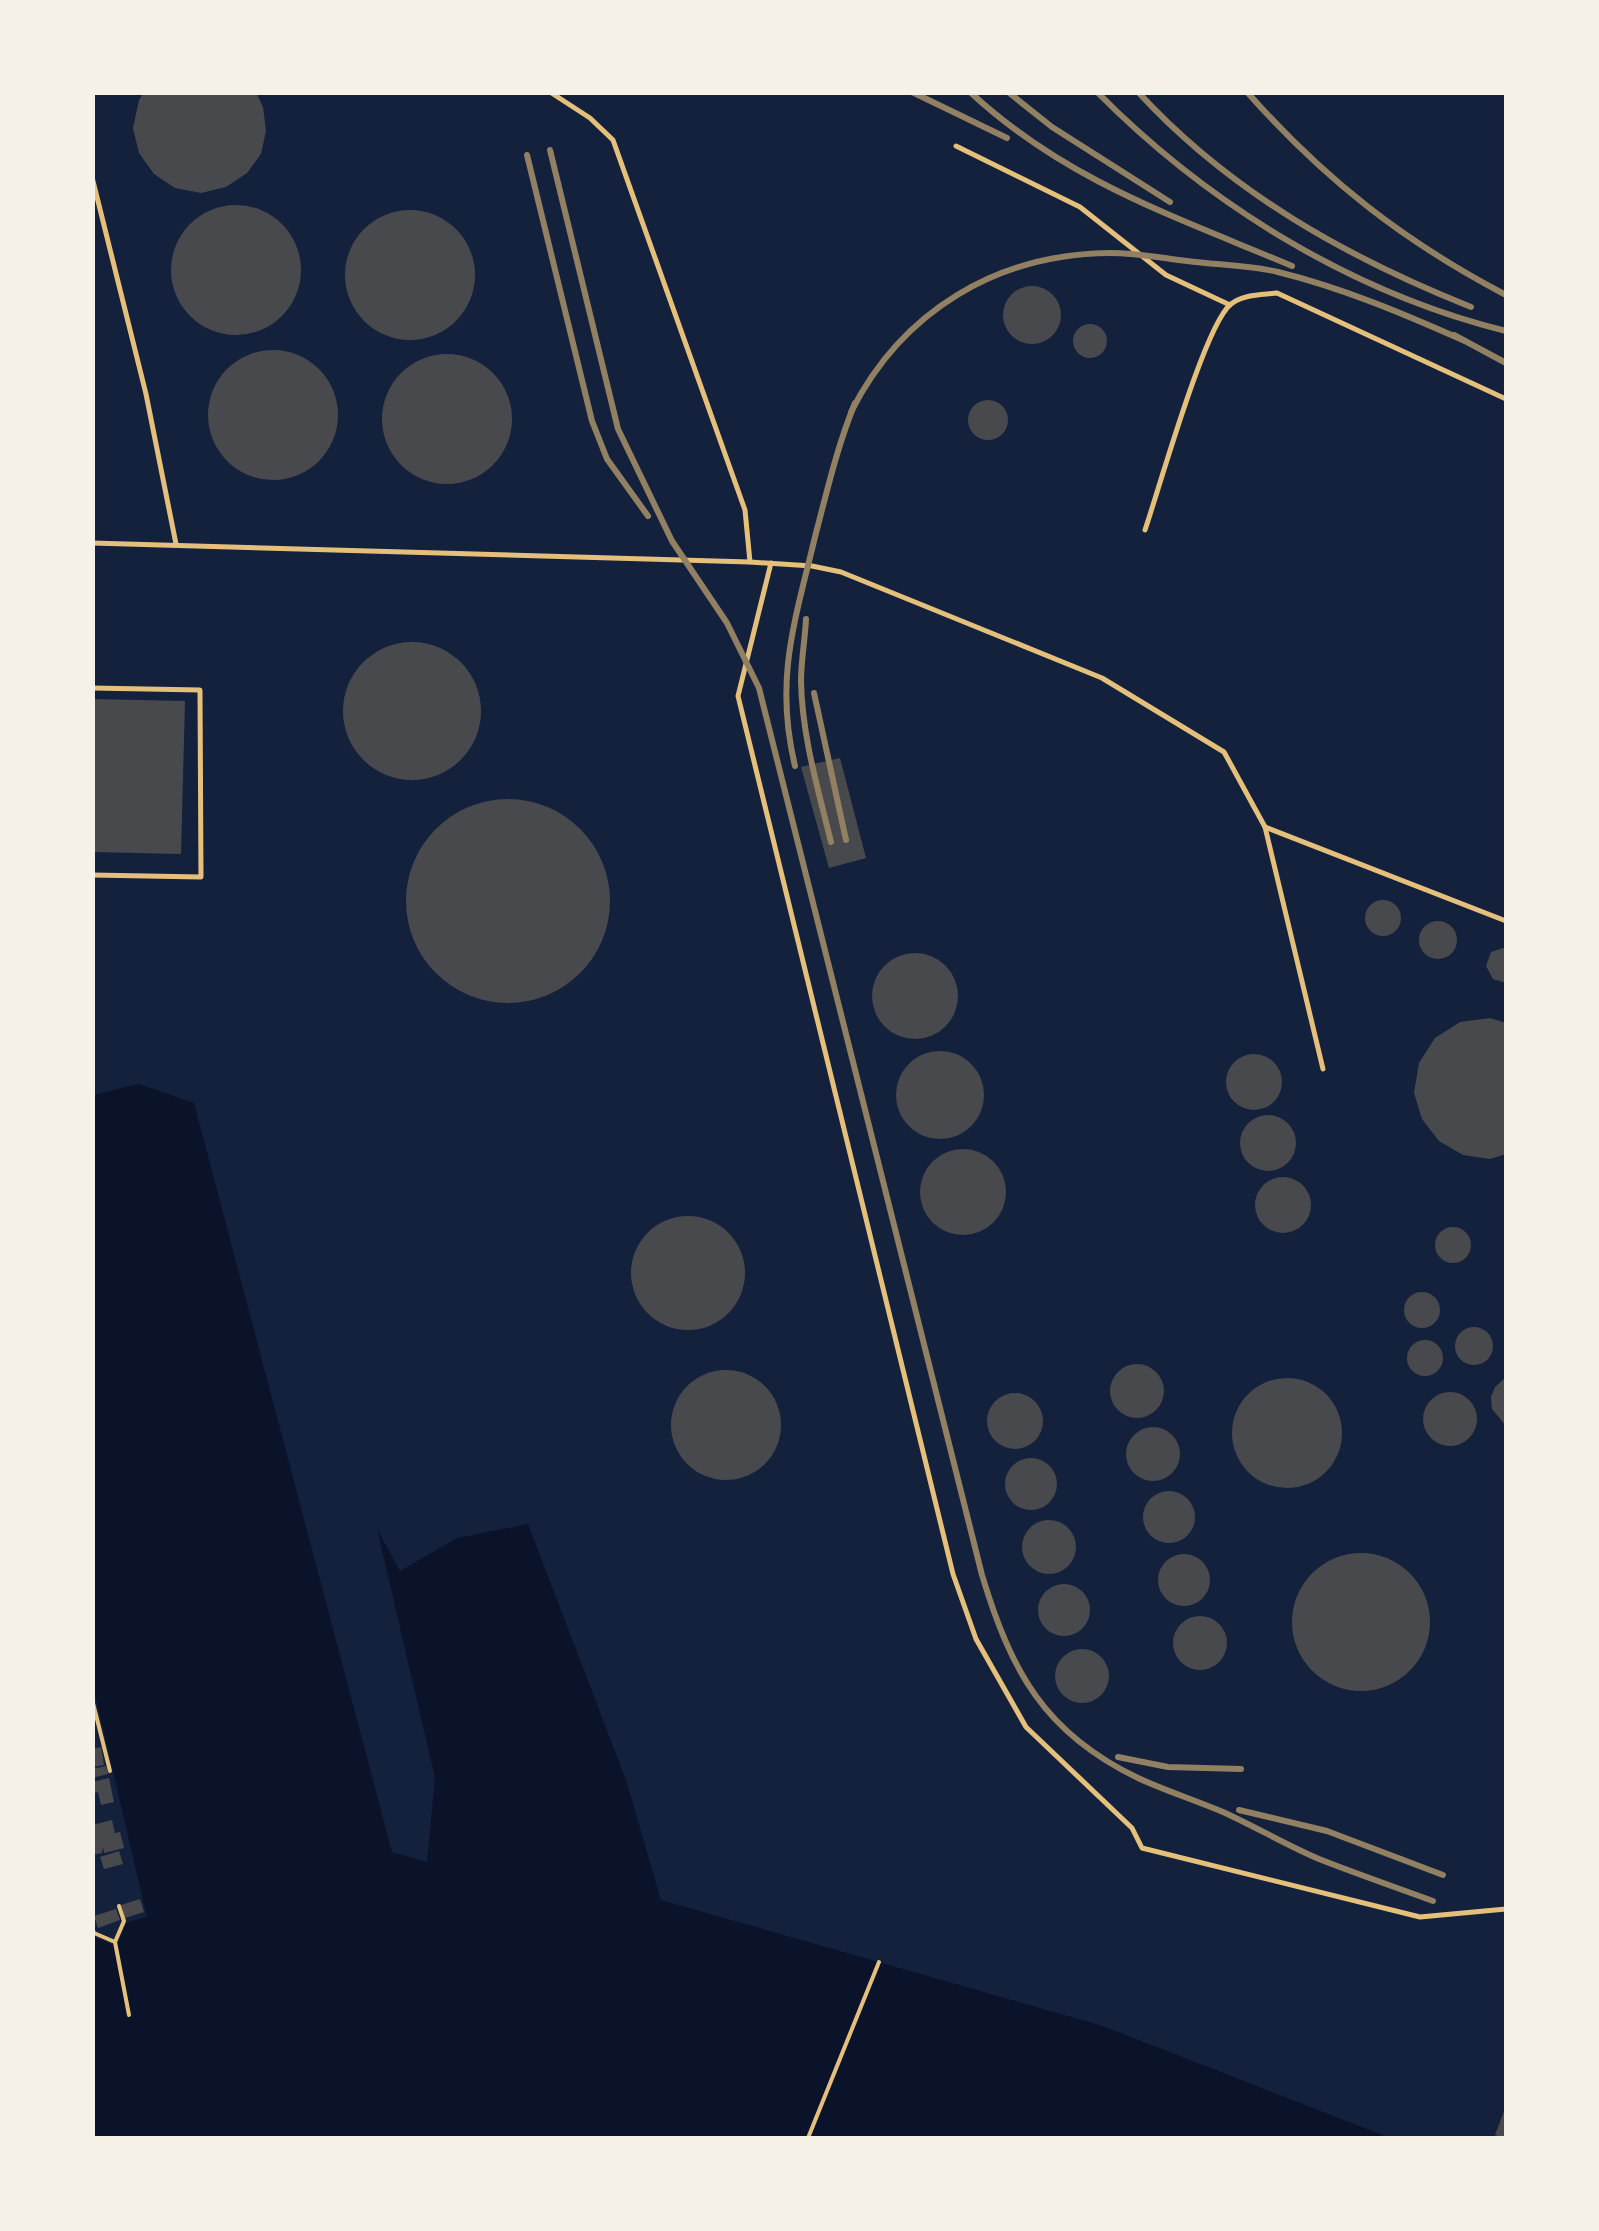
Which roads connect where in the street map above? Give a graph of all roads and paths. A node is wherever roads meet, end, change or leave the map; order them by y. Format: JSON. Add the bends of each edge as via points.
{"nodes":[{"id":1,"x":550,"y":92,"type":"edge"},
{"id":2,"x":956,"y":146,"type":"dead end"},
{"id":3,"x":92,"y":176,"type":"edge"},
{"id":4,"x":1230,"y":304,"type":"junction"},
{"id":5,"x":1506,"y":399,"type":"edge"},
{"id":6,"x":1145,"y":530,"type":"dead end"},
{"id":7,"x":92,"y":542,"type":"edge"},
{"id":8,"x":176,"y":544,"type":"junction"},
{"id":9,"x":750,"y":562,"type":"junction"},
{"id":10,"x":772,"y":563,"type":"junction"},
{"id":11,"x":92,"y":688,"type":"edge"},
{"id":12,"x":1265,"y":827,"type":"junction"},
{"id":13,"x":92,"y":875,"type":"edge"},
{"id":14,"x":1506,"y":921,"type":"edge"},
{"id":15,"x":1323,"y":1069,"type":"dead end"},
{"id":16,"x":92,"y":1699,"type":"edge"},
{"id":17,"x":110,"y":1771,"type":"dead end"},
{"id":18,"x":119,"y":1906,"type":"dead end"},
{"id":19,"x":1506,"y":1909,"type":"edge"},
{"id":20,"x":92,"y":1928,"type":"edge"},
{"id":21,"x":114,"y":1942,"type":"junction"},
{"id":22,"x":879,"y":1962,"type":"dead end"},
{"id":23,"x":129,"y":2015,"type":"dead end"},
{"id":24,"x":808,"y":2138,"type":"edge"}],
"edges":[{"from":1,"to":9,"type":"lane","via":[[614,140],[745,510]]},
{"from":2,"to":4,"type":"lane","via":[[1080,207],[1166,275]]},
{"from":3,"to":8,"type":"lane"},
{"from":4,"to":5,"type":"lane","via":[[1277,293]]},
{"from":4,"to":6,"type":"lane","via":[[1210,334]]},
{"from":7,"to":8,"type":"lane"},
{"from":8,"to":9,"type":"lane"},
{"from":9,"to":10,"type":"lane"},
{"from":10,"to":12,"type":"lane","via":[[841,572],[1102,678],[1224,752]]},
{"from":10,"to":19,"type":"lane","via":[[738,696],[953,1574],[976,1639],[1026,1727],[1132,1828],[1142,1848],[1420,1917]]},
{"from":11,"to":13,"type":"lane","via":[[200,690],[200,877]]},
{"from":12,"to":14,"type":"lane"},
{"from":12,"to":15,"type":"lane"},
{"from":16,"to":17,"type":"path"},
{"from":18,"to":21,"type":"path","via":[[124,1921]]},
{"from":20,"to":21,"type":"path"},
{"from":21,"to":23,"type":"path"},
{"from":22,"to":24,"type":"path"}]}
